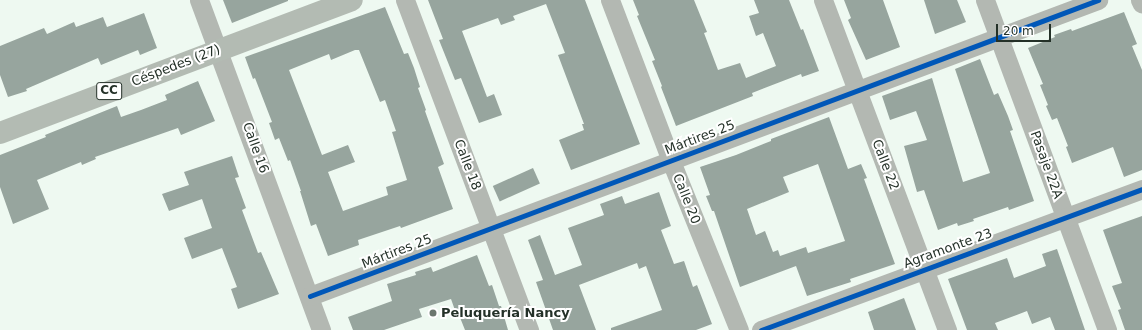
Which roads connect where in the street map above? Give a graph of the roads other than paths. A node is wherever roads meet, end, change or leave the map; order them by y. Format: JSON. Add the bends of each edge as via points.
{"nodes":[{"id":1,"x":199,"y":0,"type":"edge"},
{"id":2,"x":352,"y":0,"type":"edge"},
{"id":3,"x":405,"y":0,"type":"edge"},
{"id":4,"x":610,"y":0,"type":"edge"},
{"id":5,"x":822,"y":0,"type":"edge"},
{"id":6,"x":985,"y":0,"type":"edge"},
{"id":7,"x":1098,"y":0,"type":"edge"},
{"id":8,"x":1140,"y":0,"type":"edge"},
{"id":9,"x":1142,"y":4,"type":"edge"},
{"id":10,"x":999,"y":37,"type":"junction"},
{"id":11,"x":218,"y":50,"type":"junction"},
{"id":12,"x":857,"y":91,"type":"junction"},
{"id":13,"x":0,"y":132,"type":"edge"},
{"id":14,"x":671,"y":161,"type":"junction"},
{"id":15,"x":1142,"y":188,"type":"edge"},
{"id":16,"x":1066,"y":217,"type":"junction"},
{"id":17,"x":491,"y":228,"type":"junction"},
{"id":18,"x":924,"y":270,"type":"junction"},
{"id":19,"x":310,"y":296,"type":"junction"},
{"id":20,"x":321,"y":330,"type":"edge"},
{"id":21,"x":529,"y":330,"type":"edge"},
{"id":22,"x":739,"y":330,"type":"edge"},
{"id":23,"x":761,"y":330,"type":"edge"},
{"id":24,"x":947,"y":330,"type":"edge"},
{"id":25,"x":1107,"y":330,"type":"edge"}],
"edges":[{"from":1,"to":11,"type":"street","name":"Calle 16"},
{"from":2,"to":11,"type":"main road","name":"Céspedes (27)","number":"CC"},
{"from":3,"to":17,"type":"street","name":"Calle 18"},
{"from":4,"to":14,"type":"street","name":"Calle 20"},
{"from":5,"to":12,"type":"street","name":"Calle 22"},
{"from":6,"to":10,"type":"street","name":"Pasaje 22A"},
{"from":7,"to":10,"type":"street","name":"Mártires 25"},
{"from":8,"to":9,"type":"street"},
{"from":10,"to":12,"type":"street","name":"Mártires 25"},
{"from":10,"to":16,"type":"street","name":"Pasaje 22A"},
{"from":11,"to":13,"type":"main road","name":"Céspedes (27)","number":"CC"},
{"from":11,"to":19,"type":"street","name":"Calle 16"},
{"from":12,"to":14,"type":"street","name":"Mártires 25"},
{"from":12,"to":18,"type":"street","name":"Calle 22"},
{"from":14,"to":17,"type":"street","name":"Mártires 25"},
{"from":14,"to":22,"type":"street","name":"Calle 20"},
{"from":15,"to":16,"type":"street","name":"Agramonte 23"},
{"from":16,"to":18,"type":"street","name":"Agramonte 23"},
{"from":16,"to":25,"type":"street","name":"Pasaje 22A"},
{"from":17,"to":19,"type":"street","name":"Mártires 25"},
{"from":17,"to":21,"type":"street","name":"Calle 18"},
{"from":18,"to":23,"type":"street","name":"Agramonte 23"},
{"from":18,"to":24,"type":"street","name":"Calle 22"},
{"from":19,"to":20,"type":"street","name":"Calle 16"}]}
